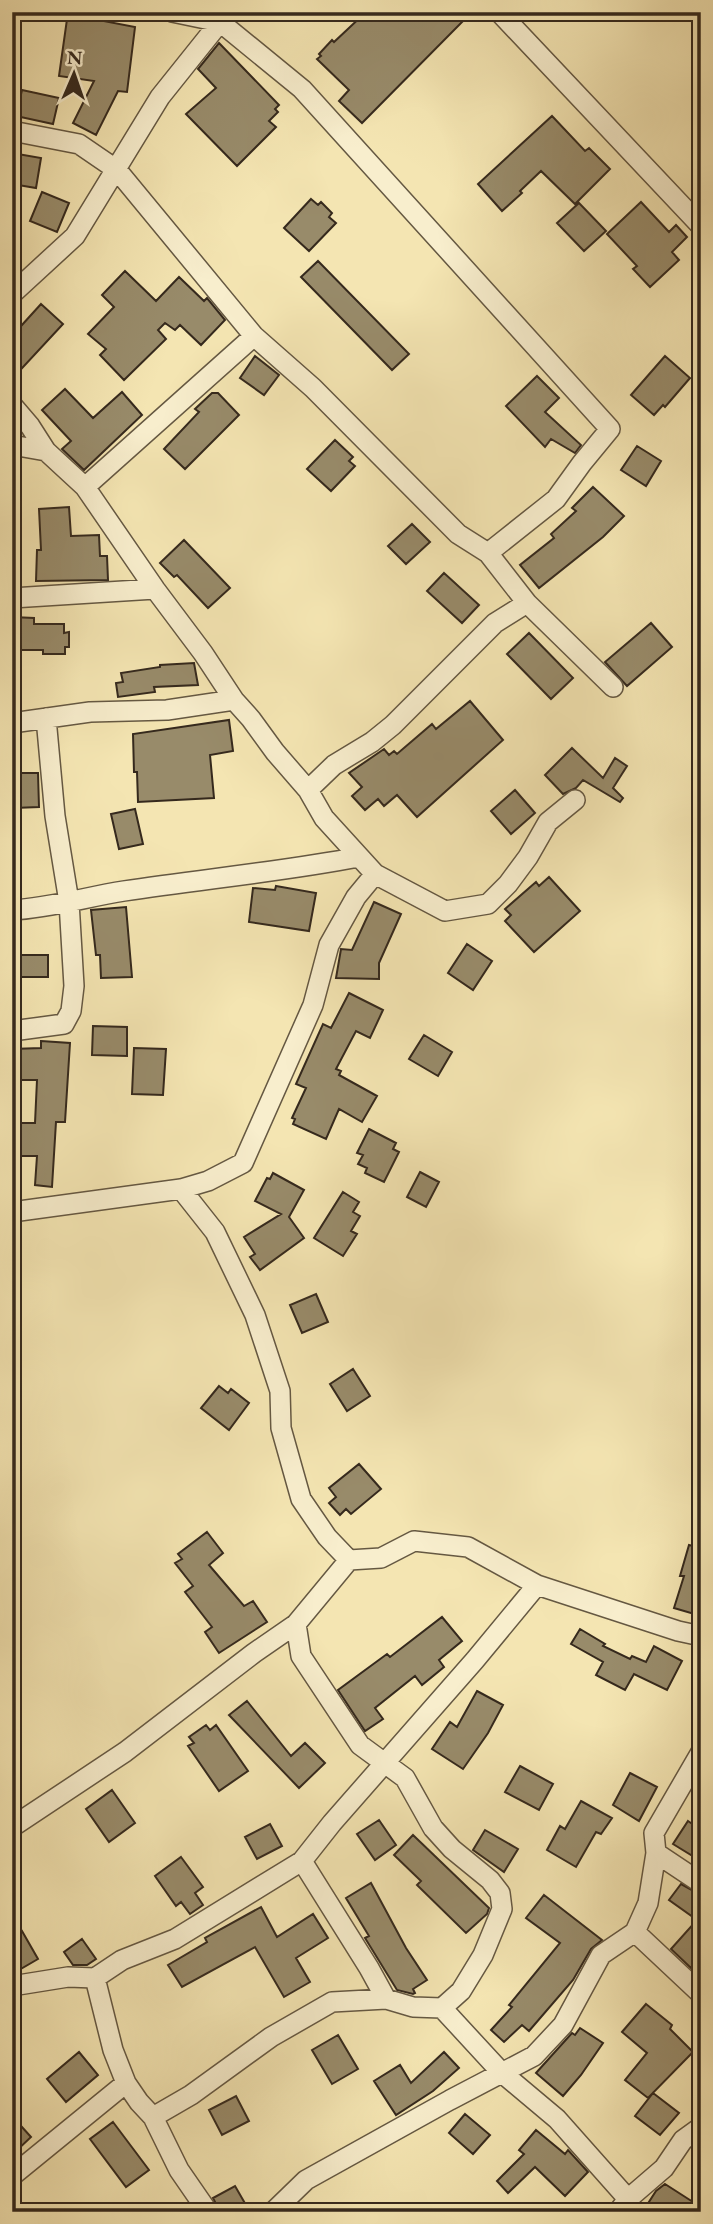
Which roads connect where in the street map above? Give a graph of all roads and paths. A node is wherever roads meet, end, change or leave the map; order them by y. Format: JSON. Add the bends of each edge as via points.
{"nodes":[{"id":1,"x":172,"y":12,"type":"edge"},
{"id":2,"x":499,"y":12,"type":"edge"},
{"id":3,"x":222,"y":17,"type":"edge"},
{"id":4,"x":12,"y":131,"type":"edge"},
{"id":5,"x":117,"y":170,"type":"junction"},
{"id":6,"x":701,"y":226,"type":"edge"},
{"id":7,"x":12,"y":294,"type":"edge"},
{"id":8,"x":254,"y":336,"type":"junction"},
{"id":9,"x":12,"y":405,"type":"edge"},
{"id":10,"x":12,"y":445,"type":"edge"},
{"id":11,"x":47,"y":451,"type":"junction"},
{"id":12,"x":85,"y":486,"type":"junction"},
{"id":13,"x":488,"y":553,"type":"junction"},
{"id":14,"x":155,"y":589,"type":"junction"},
{"id":15,"x":12,"y":598,"type":"edge"},
{"id":16,"x":527,"y":603,"type":"junction"},
{"id":17,"x":613,"y":687,"type":"dead end"},
{"id":18,"x":233,"y":701,"type":"junction"},
{"id":19,"x":46,"y":718,"type":"junction"},
{"id":20,"x":12,"y":723,"type":"edge"},
{"id":21,"x":308,"y":790,"type":"junction"},
{"id":22,"x":575,"y":800,"type":"dead end"},
{"id":23,"x":359,"y":857,"type":"junction"},
{"id":24,"x":375,"y":874,"type":"junction"},
{"id":25,"x":69,"y":902,"type":"junction"},
{"id":26,"x":12,"y":910,"type":"edge"},
{"id":27,"x":12,"y":1031,"type":"edge"},
{"id":28,"x":181,"y":1189,"type":"junction"},
{"id":29,"x":12,"y":1212,"type":"edge"},
{"id":30,"x":349,"y":1560,"type":"junction"},
{"id":31,"x":537,"y":1585,"type":"junction"},
{"id":32,"x":296,"y":1624,"type":"junction"},
{"id":33,"x":701,"y":1636,"type":"edge"},
{"id":34,"x":701,"y":1752,"type":"edge"},
{"id":35,"x":385,"y":1764,"type":"junction"},
{"id":36,"x":12,"y":1827,"type":"edge"},
{"id":37,"x":656,"y":1853,"type":"junction"},
{"id":38,"x":302,"y":1861,"type":"junction"},
{"id":39,"x":701,"y":1882,"type":"edge"},
{"id":40,"x":635,"y":1933,"type":"junction"},
{"id":41,"x":95,"y":1978,"type":"junction"},
{"id":42,"x":12,"y":1986,"type":"edge"},
{"id":43,"x":701,"y":1994,"type":"edge"},
{"id":44,"x":386,"y":2000,"type":"junction"},
{"id":45,"x":442,"y":2008,"type":"junction"},
{"id":46,"x":501,"y":2073,"type":"junction"},
{"id":47,"x":126,"y":2083,"type":"junction"},
{"id":48,"x":153,"y":2117,"type":"junction"},
{"id":49,"x":701,"y":2127,"type":"edge"},
{"id":50,"x":12,"y":2176,"type":"edge"},
{"id":51,"x":623,"y":2206,"type":"edge"},
{"id":52,"x":208,"y":2212,"type":"edge"},
{"id":53,"x":273,"y":2212,"type":"edge"}],
"edges":[{"from":1,"to":3,"type":"street"},
{"from":2,"to":6,"type":"street"},
{"from":3,"to":5,"type":"street","via":[[160,97]]},
{"from":3,"to":13,"type":"street","via":[[302,89],[610,429],[556,499]]},
{"from":4,"to":5,"type":"street","via":[[79,144]]},
{"from":5,"to":7,"type":"street","via":[[75,236]]},
{"from":5,"to":8,"type":"street"},
{"from":8,"to":12,"type":"street"},
{"from":8,"to":13,"type":"street","via":[[313,388],[458,534]]},
{"from":9,"to":11,"type":"street"},
{"from":10,"to":11,"type":"street"},
{"from":11,"to":12,"type":"street"},
{"from":12,"to":14,"type":"street"},
{"from":13,"to":16,"type":"street"},
{"from":14,"to":15,"type":"street"},
{"from":14,"to":18,"type":"street"},
{"from":16,"to":17,"type":"street"},
{"from":16,"to":21,"type":"street","via":[[495,623],[393,725],[334,765]]},
{"from":18,"to":19,"type":"street"},
{"from":18,"to":21,"type":"street"},
{"from":19,"to":20,"type":"street"},
{"from":19,"to":25,"type":"street"},
{"from":21,"to":23,"type":"street","via":[[324,818]]},
{"from":22,"to":24,"type":"street","via":[[548,822],[528,857],[488,904],[445,911]]},
{"from":23,"to":24,"type":"street"},
{"from":23,"to":25,"type":"street"},
{"from":24,"to":28,"type":"street","via":[[329,945],[313,1005],[243,1163]]},
{"from":25,"to":26,"type":"street"},
{"from":25,"to":27,"type":"street","via":[[71,1011],[64,1024]]},
{"from":28,"to":29,"type":"street"},
{"from":28,"to":30,"type":"street","via":[[215,1233],[255,1315],[280,1391],[281,1428],[302,1499]]},
{"from":30,"to":31,"type":"street","via":[[381,1558],[414,1541],[468,1547]]},
{"from":30,"to":32,"type":"street"},
{"from":31,"to":33,"type":"street"},
{"from":31,"to":35,"type":"street"},
{"from":32,"to":35,"type":"street","via":[[301,1656],[360,1745]]},
{"from":32,"to":36,"type":"street","via":[[125,1752]]},
{"from":34,"to":37,"type":"street","via":[[654,1833]]},
{"from":35,"to":38,"type":"street"},
{"from":35,"to":45,"type":"street","via":[[405,1778],[433,1828],[500,1893],[502,1909],[483,1955],[461,1991]]},
{"from":37,"to":39,"type":"street"},
{"from":37,"to":40,"type":"street","via":[[648,1903]]},
{"from":38,"to":41,"type":"street","via":[[175,1939],[122,1960]]},
{"from":38,"to":44,"type":"street"},
{"from":40,"to":43,"type":"street"},
{"from":40,"to":46,"type":"street","via":[[601,1955],[563,2025],[534,2056]]},
{"from":41,"to":42,"type":"street","via":[[68,1977]]},
{"from":41,"to":47,"type":"street"},
{"from":44,"to":45,"type":"street"},
{"from":44,"to":48,"type":"street","via":[[332,2002],[271,2037]]},
{"from":45,"to":46,"type":"street"},
{"from":46,"to":51,"type":"street","via":[[558,2119]]},
{"from":46,"to":53,"type":"street","via":[[306,2180]]},
{"from":47,"to":48,"type":"street"},
{"from":47,"to":50,"type":"street"},
{"from":48,"to":52,"type":"street","via":[[179,2171]]},
{"from":49,"to":51,"type":"street","via":[[683,2140],[664,2168]]}]}
